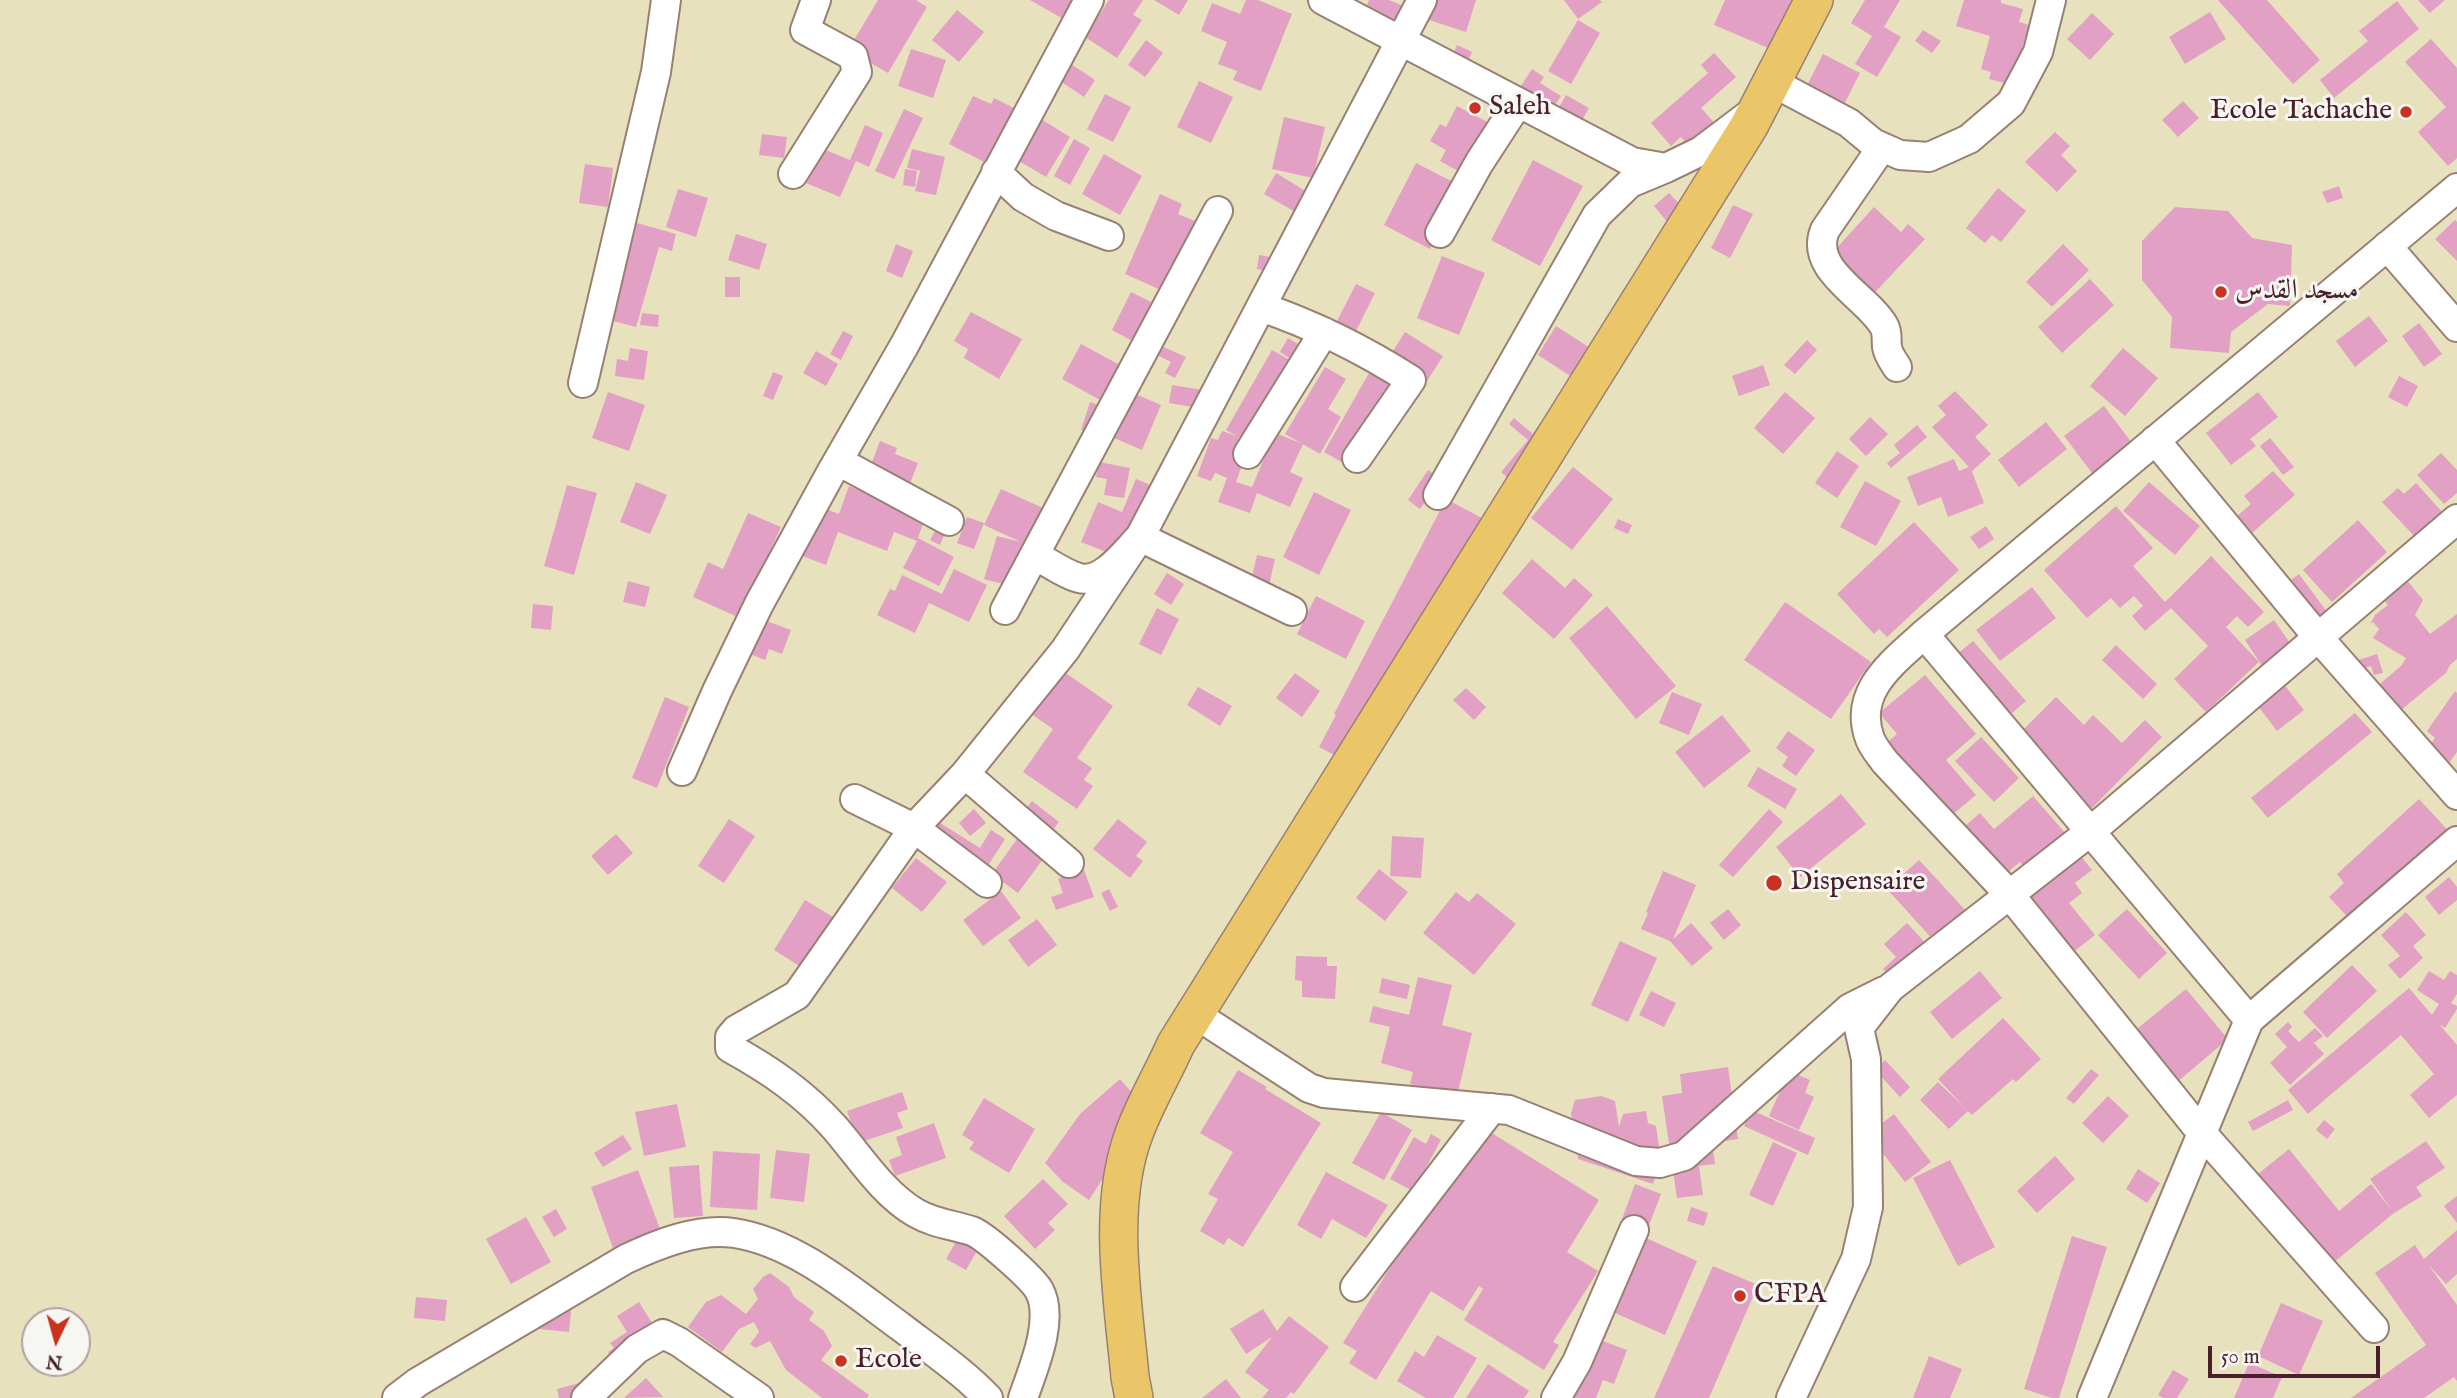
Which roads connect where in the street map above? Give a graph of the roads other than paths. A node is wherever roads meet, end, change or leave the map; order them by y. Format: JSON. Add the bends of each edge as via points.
{"nodes":[{"id":1,"x":666,"y":0,"type":"edge"},
{"id":2,"x":816,"y":0,"type":"edge"},
{"id":3,"x":1088,"y":0,"type":"edge"},
{"id":4,"x":1323,"y":0,"type":"edge"},
{"id":5,"x":1422,"y":0,"type":"edge"},
{"id":6,"x":1814,"y":0,"type":"edge"},
{"id":7,"x":2051,"y":0,"type":"edge"},
{"id":8,"x":1400,"y":42,"type":"junction"},
{"id":9,"x":1767,"y":95,"type":"junction"},
{"id":10,"x":1518,"y":103,"type":"junction"},
{"id":11,"x":1882,"y":147,"type":"junction"},
{"id":12,"x":1666,"y":168,"type":"junction"},
{"id":13,"x":996,"y":172,"type":"junction"},
{"id":14,"x":793,"y":174,"type":"dead end"},
{"id":15,"x":2457,"y":188,"type":"edge"},
{"id":16,"x":1218,"y":211,"type":"dead end"},
{"id":17,"x":1440,"y":233,"type":"dead end"},
{"id":18,"x":1108,"y":236,"type":"dead end"},
{"id":19,"x":2388,"y":246,"type":"junction"},
{"id":20,"x":1261,"y":307,"type":"junction"},
{"id":21,"x":2457,"y":327,"type":"edge"},
{"id":22,"x":1324,"y":332,"type":"junction"},
{"id":23,"x":1897,"y":367,"type":"dead end"},
{"id":24,"x":583,"y":383,"type":"dead end"},
{"id":25,"x":2155,"y":440,"type":"junction"},
{"id":26,"x":1248,"y":454,"type":"dead end"},
{"id":27,"x":1357,"y":458,"type":"dead end"},
{"id":28,"x":838,"y":461,"type":"junction"},
{"id":29,"x":1438,"y":495,"type":"dead end"},
{"id":30,"x":2457,"y":519,"type":"edge"},
{"id":31,"x":948,"y":521,"type":"dead end"},
{"id":32,"x":1140,"y":537,"type":"junction"},
{"id":33,"x":1035,"y":555,"type":"junction"},
{"id":34,"x":1005,"y":610,"type":"dead end"},
{"id":35,"x":1292,"y":611,"type":"dead end"},
{"id":36,"x":1924,"y":634,"type":"junction"},
{"id":37,"x":2317,"y":636,"type":"junction"},
{"id":38,"x":682,"y":771,"type":"dead end"},
{"id":39,"x":965,"y":774,"type":"junction"},
{"id":40,"x":2457,"y":795,"type":"edge"},
{"id":41,"x":855,"y":799,"type":"dead end"},
{"id":42,"x":914,"y":828,"type":"junction"},
{"id":43,"x":2091,"y":831,"type":"junction"},
{"id":44,"x":2457,"y":841,"type":"edge"},
{"id":45,"x":1069,"y":863,"type":"dead end"},
{"id":46,"x":987,"y":883,"type":"dead end"},
{"id":47,"x":2010,"y":895,"type":"junction"},
{"id":48,"x":1890,"y":988,"type":"junction"},
{"id":49,"x":1195,"y":1014,"type":"junction"},
{"id":50,"x":2249,"y":1020,"type":"junction"},
{"id":51,"x":1492,"y":1108,"type":"junction"},
{"id":52,"x":2201,"y":1132,"type":"junction"},
{"id":53,"x":1634,"y":1230,"type":"dead end"},
{"id":54,"x":1355,"y":1287,"type":"dead end"},
{"id":55,"x":2374,"y":1328,"type":"dead end"},
{"id":56,"x":397,"y":1398,"type":"edge"},
{"id":57,"x":586,"y":1398,"type":"edge"},
{"id":58,"x":759,"y":1398,"type":"edge"},
{"id":59,"x":988,"y":1398,"type":"edge"},
{"id":60,"x":1023,"y":1398,"type":"edge"},
{"id":61,"x":1135,"y":1398,"type":"edge"},
{"id":62,"x":1556,"y":1398,"type":"edge"},
{"id":63,"x":1790,"y":1398,"type":"edge"},
{"id":64,"x":2092,"y":1398,"type":"edge"}],
"edges":[{"from":1,"to":24,"type":"street","via":[[656,72]]},
{"from":2,"to":14,"type":"street","via":[[805,30],[853,56],[857,72]]},
{"from":3,"to":13,"type":"street"},
{"from":4,"to":8,"type":"street"},
{"from":5,"to":8,"type":"street"},
{"from":6,"to":9,"type":"main road"},
{"from":7,"to":11,"type":"street","via":[[2038,51],[2011,103],[1969,139],[1929,157],[1900,155]]},
{"from":8,"to":10,"type":"street"},
{"from":8,"to":20,"type":"street"},
{"from":9,"to":11,"type":"street","via":[[1849,123]]},
{"from":9,"to":12,"type":"street","via":[[1701,151]]},
{"from":9,"to":49,"type":"main road"},
{"from":10,"to":12,"type":"street","via":[[1632,162]]},
{"from":10,"to":17,"type":"street"},
{"from":11,"to":23,"type":"street","via":[[1820,242],[1831,270],[1884,326],[1887,349]]},
{"from":12,"to":29,"type":"street","via":[[1630,183],[1597,215]]},
{"from":13,"to":18,"type":"street","via":[[1023,197],[1056,216]]},
{"from":13,"to":28,"type":"street"},
{"from":15,"to":19,"type":"street"},
{"from":16,"to":33,"type":"street"},
{"from":19,"to":21,"type":"street"},
{"from":19,"to":25,"type":"street"},
{"from":20,"to":22,"type":"street"},
{"from":20,"to":32,"type":"street"},
{"from":22,"to":26,"type":"street"},
{"from":22,"to":27,"type":"street","via":[[1411,380]]},
{"from":25,"to":36,"type":"street"},
{"from":25,"to":37,"type":"street"},
{"from":28,"to":31,"type":"street"},
{"from":28,"to":38,"type":"street","via":[[759,604]]},
{"from":30,"to":37,"type":"street"},
{"from":32,"to":33,"type":"street","via":[[1106,571],[1092,578],[1079,578]]},
{"from":32,"to":35,"type":"street"},
{"from":32,"to":39,"type":"street","via":[[1065,650]]},
{"from":33,"to":34,"type":"street"},
{"from":36,"to":43,"type":"street"},
{"from":36,"to":47,"type":"street","via":[[1878,678],[1869,696],[1866,720],[1871,740],[1885,762]]},
{"from":37,"to":40,"type":"street"},
{"from":37,"to":43,"type":"street"},
{"from":39,"to":42,"type":"street"},
{"from":39,"to":45,"type":"street"},
{"from":41,"to":42,"type":"street"},
{"from":42,"to":46,"type":"street"},
{"from":42,"to":60,"type":"street","via":[[797,995],[736,1030],[729,1043],[730,1048],[804,1096],[892,1194],[916,1213],[975,1232],[1039,1289],[1046,1309]]},
{"from":43,"to":47,"type":"street"},
{"from":43,"to":50,"type":"street"},
{"from":44,"to":50,"type":"street"},
{"from":47,"to":48,"type":"street"},
{"from":47,"to":52,"type":"street"},
{"from":48,"to":51,"type":"street","via":[[1850,1008],[1684,1156],[1660,1163],[1636,1161],[1509,1110]]},
{"from":48,"to":63,"type":"street","via":[[1860,1028],[1866,1059],[1868,1207],[1856,1259]]},
{"from":49,"to":51,"type":"street","via":[[1309,1088]]},
{"from":49,"to":61,"type":"main road","via":[[1134,1133],[1124,1177],[1118,1238]]},
{"from":50,"to":52,"type":"street"},
{"from":51,"to":54,"type":"street"},
{"from":52,"to":55,"type":"street"},
{"from":52,"to":64,"type":"street"},
{"from":53,"to":62,"type":"street","via":[[1577,1362]]},
{"from":56,"to":59,"type":"street","via":[[626,1259],[659,1243],[734,1233],[786,1249],[850,1290],[968,1377]]},
{"from":57,"to":58,"type":"street","via":[[636,1349],[663,1334]]}]}
